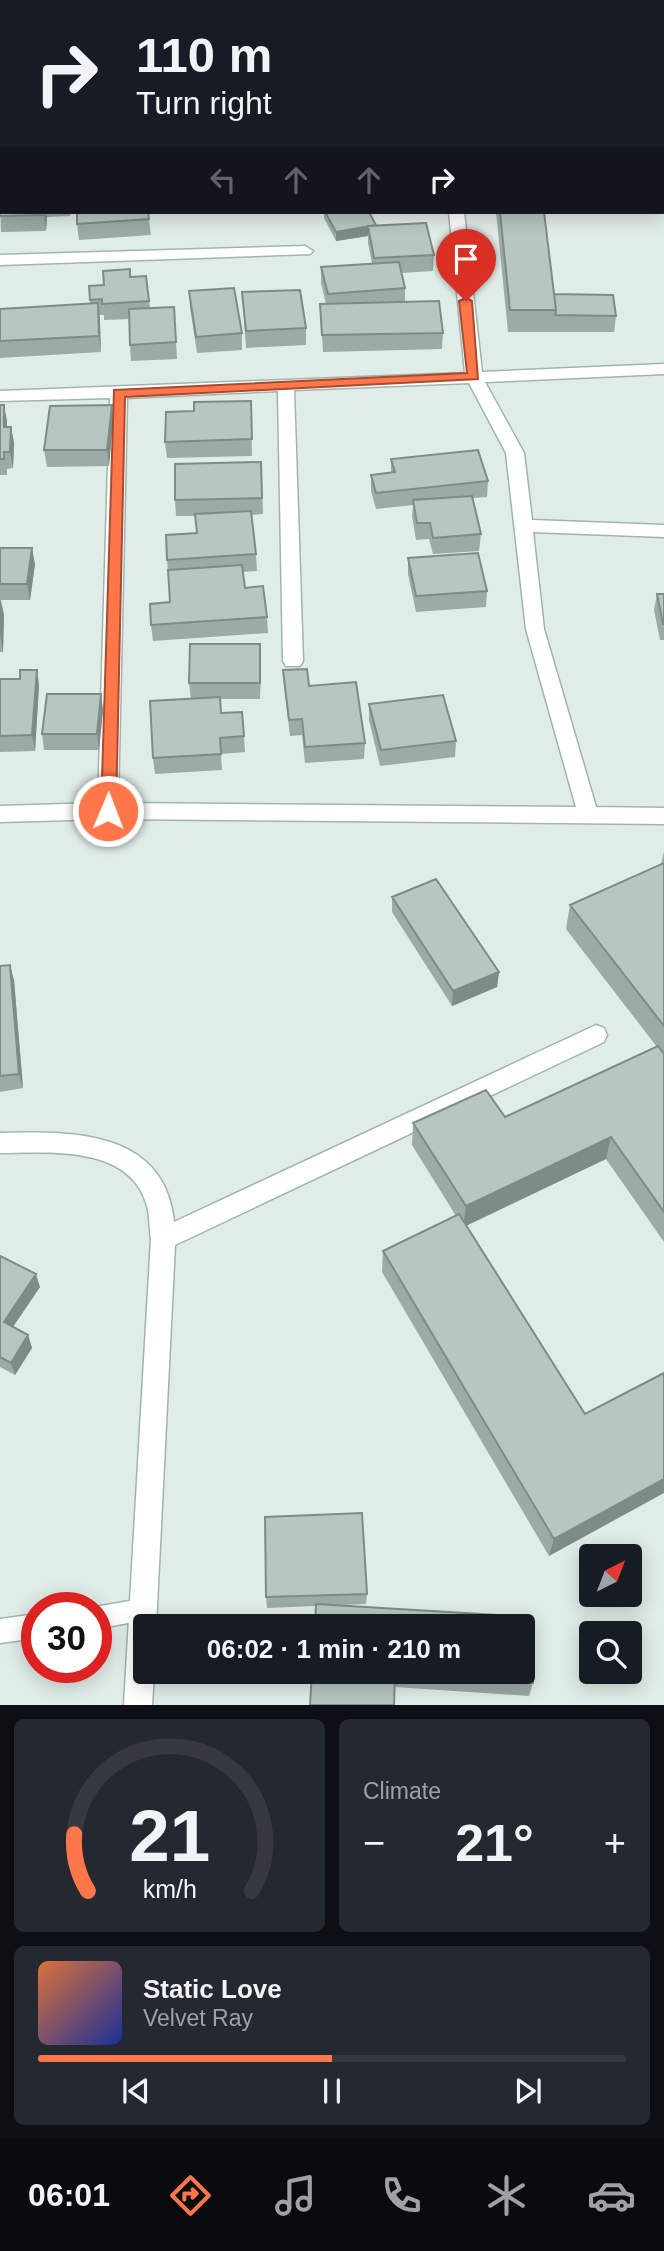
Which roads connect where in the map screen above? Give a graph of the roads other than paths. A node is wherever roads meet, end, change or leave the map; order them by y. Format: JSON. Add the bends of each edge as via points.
{"nodes":[{"id":1,"x":456,"y":214,"type":"edge"},
{"id":2,"x":305,"y":251,"type":"dead end"},
{"id":3,"x":0,"y":260,"type":"edge"},
{"id":4,"x":664,"y":369,"type":"edge"},
{"id":5,"x":474,"y":376,"type":"junction"},
{"id":6,"x":286,"y":386,"type":"junction"},
{"id":7,"x":119,"y":393,"type":"junction"},
{"id":8,"x":0,"y":396,"type":"edge"},
{"id":9,"x":524,"y":526,"type":"junction"},
{"id":10,"x":664,"y":531,"type":"edge"},
{"id":11,"x":293,"y":662,"type":"dead end"},
{"id":12,"x":108,"y":811,"type":"junction"},
{"id":13,"x":0,"y":814,"type":"edge"},
{"id":14,"x":588,"y":815,"type":"junction"},
{"id":15,"x":664,"y":816,"type":"edge"},
{"id":16,"x":596,"y":1035,"type":"dead end"},
{"id":17,"x":0,"y":1143,"type":"edge"},
{"id":18,"x":163,"y":1239,"type":"junction"},
{"id":19,"x":141,"y":1611,"type":"junction"},
{"id":20,"x":112,"y":1615,"type":"edge"},
{"id":21,"x":21,"y":1628,"type":"edge"},
{"id":22,"x":0,"y":1631,"type":"edge"},
{"id":23,"x":138,"y":1705,"type":"edge"}],
"edges":[{"from":1,"to":5,"type":"street"},
{"from":2,"to":3,"type":"street"},
{"from":4,"to":5,"type":"street"},
{"from":5,"to":6,"type":"street"},
{"from":5,"to":9,"type":"street","via":[[515,453]]},
{"from":6,"to":7,"type":"street"},
{"from":6,"to":11,"type":"street"},
{"from":7,"to":8,"type":"street"},
{"from":7,"to":12,"type":"street"},
{"from":9,"to":10,"type":"street"},
{"from":9,"to":14,"type":"street","via":[[535,629]]},
{"from":12,"to":13,"type":"street"},
{"from":12,"to":14,"type":"street"},
{"from":14,"to":15,"type":"street"},
{"from":16,"to":18,"type":"street"},
{"from":17,"to":18,"type":"street","via":[[91,1143],[132,1161],[157,1198]]},
{"from":18,"to":19,"type":"street"},
{"from":19,"to":20,"type":"lane"},
{"from":19,"to":23,"type":"street"},
{"from":21,"to":22,"type":"lane"}]}
